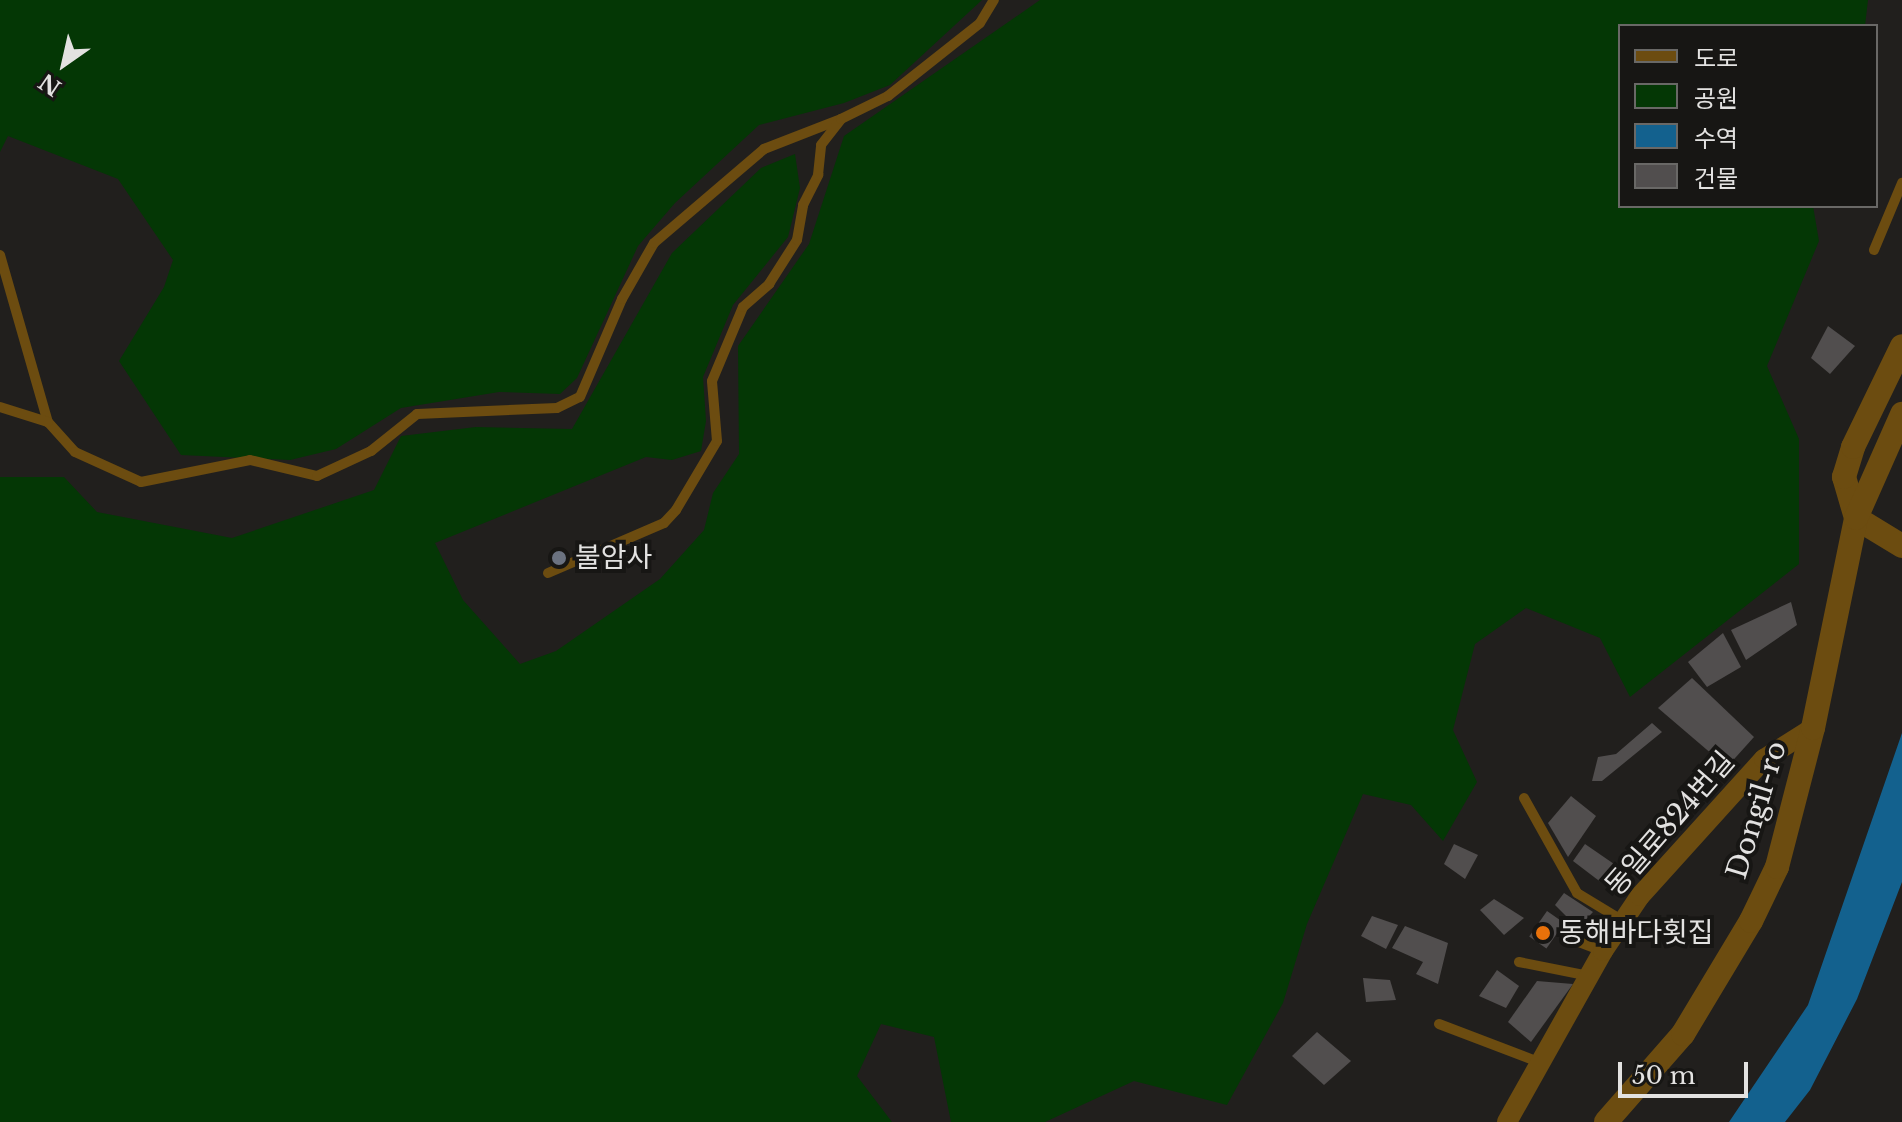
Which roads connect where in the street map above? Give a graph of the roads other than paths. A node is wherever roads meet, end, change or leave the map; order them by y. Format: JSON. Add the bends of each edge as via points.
{"nodes":[{"id":1,"x":994,"y":0,"type":"edge"},
{"id":2,"x":841,"y":119,"type":"junction"},
{"id":3,"x":1902,"y":183,"type":"edge"},
{"id":4,"x":1874,"y":250,"type":"dead end"},
{"id":5,"x":0,"y":255,"type":"edge"},
{"id":6,"x":1902,"y":346,"type":"edge"},
{"id":7,"x":0,"y":407,"type":"edge"},
{"id":8,"x":1902,"y":414,"type":"edge"},
{"id":9,"x":48,"y":422,"type":"junction"},
{"id":10,"x":1856,"y":518,"type":"junction"},
{"id":11,"x":1898,"y":544,"type":"edge"},
{"id":12,"x":548,"y":573,"type":"dead end"},
{"id":13,"x":1813,"y":728,"type":"junction"},
{"id":14,"x":1524,"y":798,"type":"dead end"},
{"id":15,"x":1623,"y":921,"type":"junction"},
{"id":16,"x":1579,"y":942,"type":"dead end"},
{"id":17,"x":1603,"y":951,"type":"junction"},
{"id":18,"x":1519,"y":962,"type":"dead end"},
{"id":19,"x":1589,"y":976,"type":"junction"},
{"id":20,"x":1439,"y":1024,"type":"dead end"},
{"id":21,"x":1541,"y":1063,"type":"junction"},
{"id":22,"x":1507,"y":1122,"type":"edge"},
{"id":23,"x":1606,"y":1122,"type":"edge"}],
"edges":[{"from":1,"to":2,"type":"lane","via":[[980,23],[888,96]]},
{"from":2,"to":9,"type":"lane","via":[[764,149],[654,243],[622,299],[580,397],[557,408],[417,414],[371,451],[317,476],[250,460],[141,482],[75,452]]},
{"from":2,"to":12,"type":"lane","via":[[821,145],[818,175],[803,205],[797,240],[769,284],[743,307],[712,381],[717,441],[676,510],[664,523]]},
{"from":3,"to":4,"type":"lane"},
{"from":5,"to":9,"type":"lane"},
{"from":6,"to":10,"type":"street","name":"Dongil-ro","via":[[1844,477]]},
{"from":7,"to":9,"type":"lane"},
{"from":8,"to":10,"type":"street","name":"Dongil-ro"},
{"from":10,"to":11,"type":"street"},
{"from":10,"to":13,"type":"street","name":"Dongil-ro"},
{"from":13,"to":15,"type":"street","name":"동일로824번길","via":[[1764,759],[1676,852]]},
{"from":13,"to":23,"type":"street","name":"Dongil-ro","via":[[1777,867],[1751,921],[1683,1034]]},
{"from":14,"to":15,"type":"lane","via":[[1577,893]]},
{"from":15,"to":17,"type":"street","name":"동일로824번길"},
{"from":16,"to":17,"type":"lane"},
{"from":17,"to":19,"type":"street","name":"동일로824번길"},
{"from":18,"to":19,"type":"lane"},
{"from":19,"to":21,"type":"street","name":"동일로824번길"},
{"from":20,"to":21,"type":"lane"},
{"from":21,"to":22,"type":"street","name":"동일로824번길"}]}
